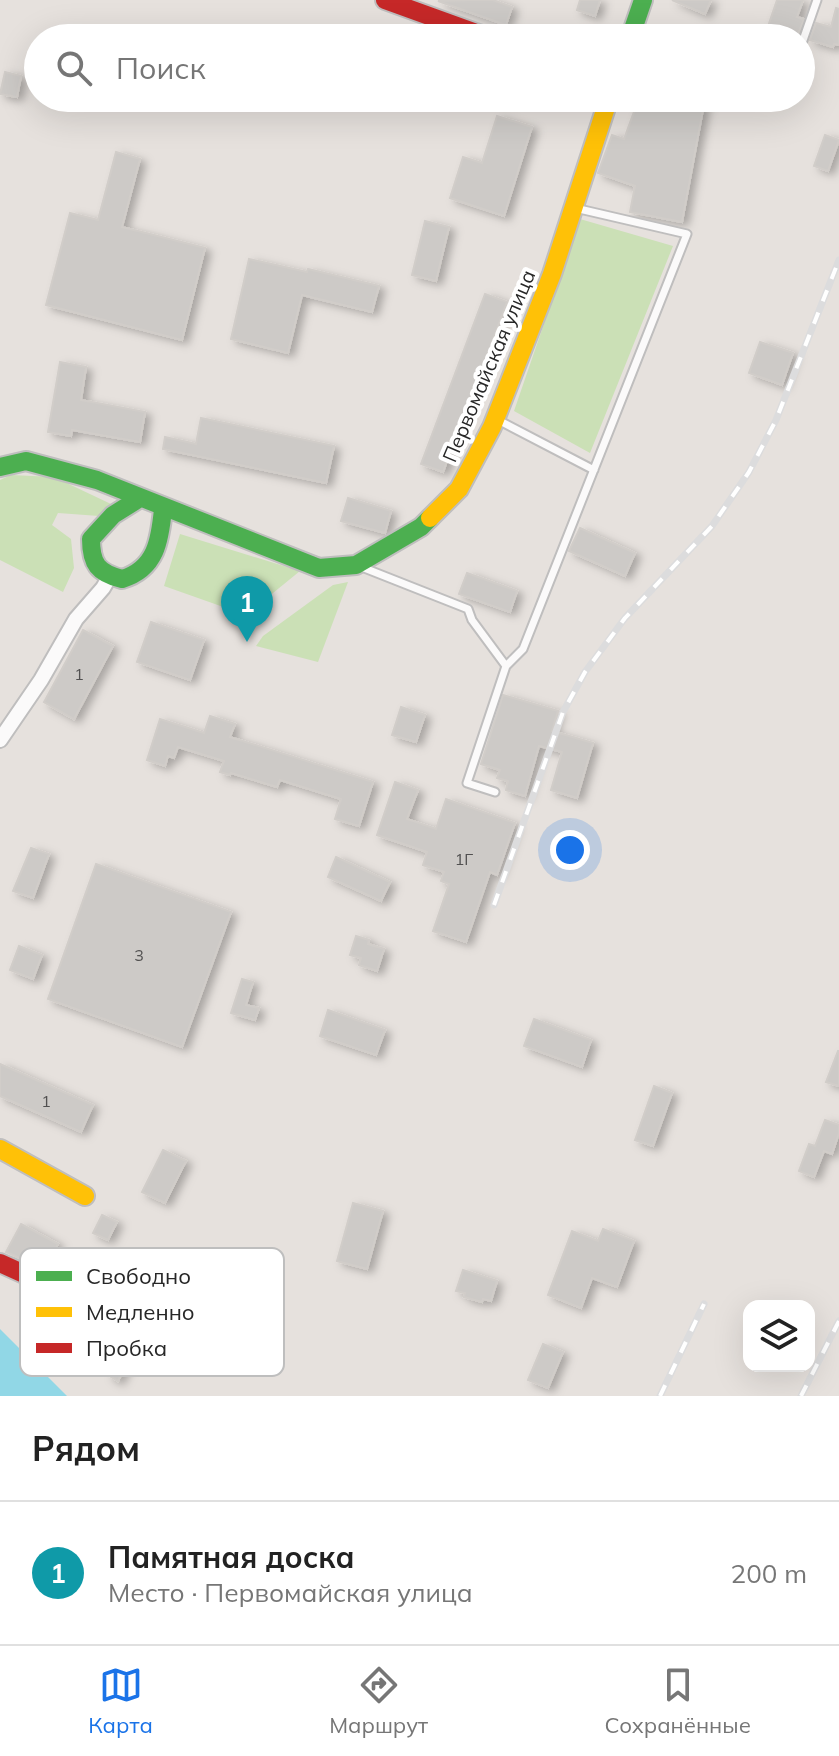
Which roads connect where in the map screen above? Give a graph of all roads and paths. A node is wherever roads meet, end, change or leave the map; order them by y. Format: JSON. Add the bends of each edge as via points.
{"nodes":[{"id":1,"x":385,"y":0,"type":"edge"},
{"id":2,"x":643,"y":0,"type":"edge"},
{"id":3,"x":817,"y":0,"type":"edge"},
{"id":4,"x":451,"y":24,"type":"edge"},
{"id":5,"x":635,"y":24,"type":"edge"},
{"id":6,"x":809,"y":24,"type":"edge"},
{"id":7,"x":604,"y":112,"type":"edge"},
{"id":8,"x":573,"y":208,"type":"junction"},
{"id":9,"x":495,"y":419,"type":"junction"},
{"id":10,"x":0,"y":467,"type":"edge"},
{"id":11,"x":594,"y":470,"type":"junction"},
{"id":12,"x":140,"y":498,"type":"junction"},
{"id":13,"x":163,"y":509,"type":"junction"},
{"id":14,"x":356,"y":565,"type":"junction"},
{"id":15,"x":110,"y":576,"type":"junction"},
{"id":16,"x":506,"y":666,"type":"junction"},
{"id":17,"x":0,"y":740,"type":"edge"},
{"id":18,"x":495,"y":792,"type":"dead end"},
{"id":19,"x":0,"y":1149,"type":"edge"},
{"id":20,"x":85,"y":1196,"type":"dead end"},
{"id":21,"x":0,"y":1263,"type":"edge"},
{"id":22,"x":20,"y":1272,"type":"edge"}],
"edges":[{"from":1,"to":4,"type":"street"},
{"from":2,"to":5,"type":"street"},
{"from":3,"to":6,"type":"lane"},
{"from":7,"to":8,"type":"street","name":"Первомайская улица"},
{"from":8,"to":9,"type":"street","name":"Первомайская улица"},
{"from":8,"to":11,"type":"lane","via":[[687,234]]},
{"from":9,"to":11,"type":"lane"},
{"from":9,"to":14,"type":"street","name":"Первомайская улица","via":[[459,489],[421,527]]},
{"from":10,"to":12,"type":"street","name":"Первомайская улица","via":[[26,461]]},
{"from":11,"to":16,"type":"lane","via":[[523,649]]},
{"from":12,"to":13,"type":"street","name":"Первомайская улица"},
{"from":12,"to":15,"type":"street","via":[[113,515],[91,539],[91,561]]},
{"from":13,"to":14,"type":"street","name":"Первомайская улица","via":[[319,568]]},
{"from":13,"to":15,"type":"street","via":[[156,553],[146,569],[122,579]]},
{"from":14,"to":16,"type":"lane","via":[[468,609]]},
{"from":15,"to":17,"type":"street","via":[[76,619]]},
{"from":16,"to":18,"type":"lane","via":[[467,783]]},
{"from":19,"to":20,"type":"street"},
{"from":21,"to":22,"type":"street"}]}
